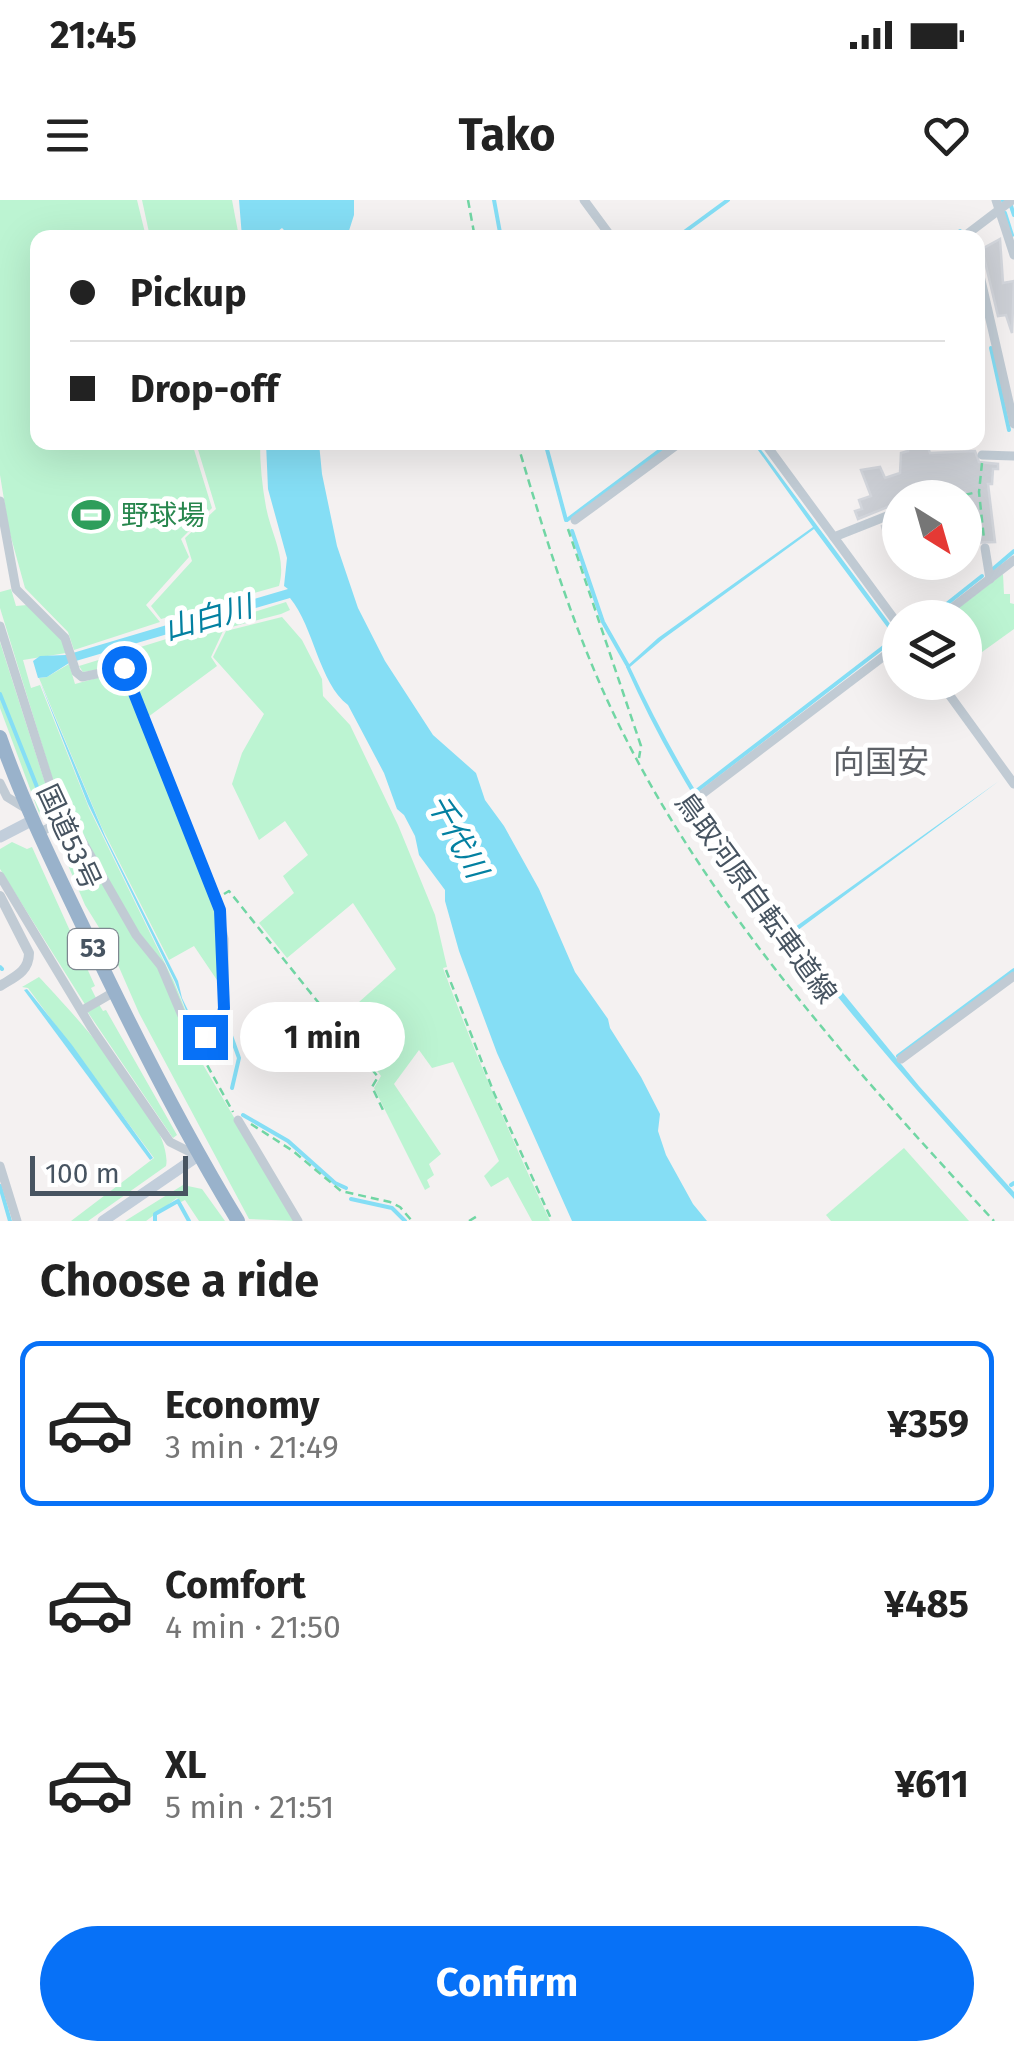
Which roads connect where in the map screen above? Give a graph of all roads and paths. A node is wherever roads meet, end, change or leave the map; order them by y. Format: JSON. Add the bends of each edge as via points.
{"nodes":[{"id":1,"x":468,"y":200,"type":"edge"},
{"id":2,"x":584,"y":200,"type":"edge"},
{"id":3,"x":1012,"y":200,"type":"edge"},
{"id":4,"x":997,"y":205,"type":"edge"},
{"id":5,"x":474,"y":230,"type":"edge"},
{"id":6,"x":606,"y":230,"type":"edge"},
{"id":7,"x":973,"y":230,"type":"edge"},
{"id":8,"x":1014,"y":255,"type":"edge"},
{"id":9,"x":985,"y":298,"type":"edge"},
{"id":10,"x":1014,"y":424,"type":"edge"},
{"id":11,"x":519,"y":450,"type":"edge"},
{"id":12,"x":669,"y":450,"type":"edge"},
{"id":13,"x":770,"y":450,"type":"edge"},
{"id":14,"x":982,"y":455,"type":"joint"},
{"id":15,"x":1014,"y":456,"type":"edge"},
{"id":16,"x":979,"y":480,"type":"edge"},
{"id":17,"x":0,"y":501,"type":"edge"},
{"id":18,"x":882,"y":518,"type":"edge"},
{"id":19,"x":575,"y":520,"type":"joint"},
{"id":20,"x":982,"y":524,"type":"edge"},
{"id":21,"x":834,"y":537,"type":"junction"},
{"id":22,"x":985,"y":548,"type":"joint"},
{"id":23,"x":1014,"y":560,"type":"edge"},
{"id":24,"x":990,"y":579,"type":"junction"},
{"id":25,"x":963,"y":600,"type":"edge"},
{"id":26,"x":882,"y":602,"type":"edge"},
{"id":27,"x":0,"y":626,"type":"edge"},
{"id":28,"x":882,"y":658,"type":"edge"},
{"id":29,"x":953,"y":700,"type":"edge"},
{"id":30,"x":0,"y":738,"type":"edge"},
{"id":31,"x":638,"y":760,"type":"junction"},
{"id":32,"x":0,"y":783,"type":"edge"},
{"id":33,"x":1014,"y":784,"type":"edge"},
{"id":34,"x":701,"y":795,"type":"dead end"},
{"id":35,"x":33,"y":821,"type":"junction"},
{"id":36,"x":62,"y":822,"type":"junction"},
{"id":37,"x":0,"y":837,"type":"edge"},
{"id":38,"x":0,"y":876,"type":"edge"},
{"id":39,"x":0,"y":896,"type":"edge"},
{"id":40,"x":216,"y":899,"type":"junction"},
{"id":41,"x":446,"y":970,"type":"dead end"},
{"id":42,"x":1014,"y":976,"type":"edge"},
{"id":43,"x":0,"y":986,"type":"edge"},
{"id":44,"x":114,"y":992,"type":"junction"},
{"id":45,"x":83,"y":1010,"type":"junction"},
{"id":46,"x":194,"y":1044,"type":"junction"},
{"id":47,"x":901,"y":1059,"type":"dead end"},
{"id":48,"x":384,"y":1112,"type":"dead end"},
{"id":49,"x":238,"y":1120,"type":"junction"},
{"id":50,"x":198,"y":1156,"type":"junction"},
{"id":51,"x":0,"y":1166,"type":"edge"},
{"id":52,"x":479,"y":1216,"type":"dead end"},
{"id":53,"x":17,"y":1221,"type":"edge"},
{"id":54,"x":103,"y":1221,"type":"edge"},
{"id":55,"x":238,"y":1221,"type":"edge"},
{"id":56,"x":298,"y":1221,"type":"edge"},
{"id":57,"x":412,"y":1221,"type":"edge"},
{"id":58,"x":470,"y":1221,"type":"edge"},
{"id":59,"x":552,"y":1221,"type":"edge"},
{"id":60,"x":994,"y":1221,"type":"edge"}],
"edges":[{"from":1,"to":5,"type":"path"},
{"from":2,"to":6,"type":"street"},
{"from":3,"to":4,"type":"street"},
{"from":4,"to":7,"type":"street"},
{"from":4,"to":8,"type":"street"},
{"from":9,"to":10,"type":"street"},
{"from":11,"to":31,"type":"path","name":"鳥取河原自転車道線","via":[[562,590]]},
{"from":12,"to":19,"type":"street"},
{"from":13,"to":21,"type":"street"},
{"from":14,"to":15,"type":"street"},
{"from":14,"to":16,"type":"path"},
{"from":17,"to":40,"type":"street","via":[[16,589],[65,638],[82,677],[124,668]]},
{"from":18,"to":21,"type":"street"},
{"from":19,"to":31,"type":"path","via":[[568,535],[641,746]]},
{"from":20,"to":22,"type":"path"},
{"from":21,"to":26,"type":"street"},
{"from":22,"to":24,"type":"street"},
{"from":23,"to":24,"type":"street"},
{"from":24,"to":25,"type":"street"},
{"from":27,"to":36,"type":"street"},
{"from":28,"to":34,"type":"street"},
{"from":29,"to":33,"type":"street"},
{"from":30,"to":35,"type":"highway","name":"国道53号","number":"53"},
{"from":31,"to":60,"type":"path","name":"鳥取河原自転車道線","via":[[702,867],[779,973]]},
{"from":32,"to":35,"type":"street"},
{"from":35,"to":36,"type":"street"},
{"from":35,"to":37,"type":"main road"},
{"from":35,"to":44,"type":"highway","name":"国道53号","number":"53"},
{"from":36,"to":46,"type":"street","via":[[76,830],[161,966]]},
{"from":38,"to":45,"type":"street"},
{"from":39,"to":43,"type":"street","via":[[29,954],[22,973]]},
{"from":40,"to":46,"type":"street","via":[[224,1008],[215,1028]]},
{"from":40,"to":48,"type":"path","via":[[229,891],[320,1002],[378,1077],[372,1087]]},
{"from":41,"to":59,"type":"path"},
{"from":42,"to":47,"type":"street"},
{"from":44,"to":45,"type":"street"},
{"from":44,"to":50,"type":"highway","name":"国道53号","number":"53"},
{"from":45,"to":50,"type":"street","via":[[170,1142]]},
{"from":46,"to":49,"type":"path"},
{"from":49,"to":56,"type":"street"},
{"from":49,"to":57,"type":"path","via":[[274,1138],[340,1191],[390,1202]]},
{"from":50,"to":54,"type":"main road"},
{"from":50,"to":55,"type":"highway","name":"国道53号","number":"53"},
{"from":51,"to":53,"type":"street"},
{"from":52,"to":58,"type":"path"}]}
